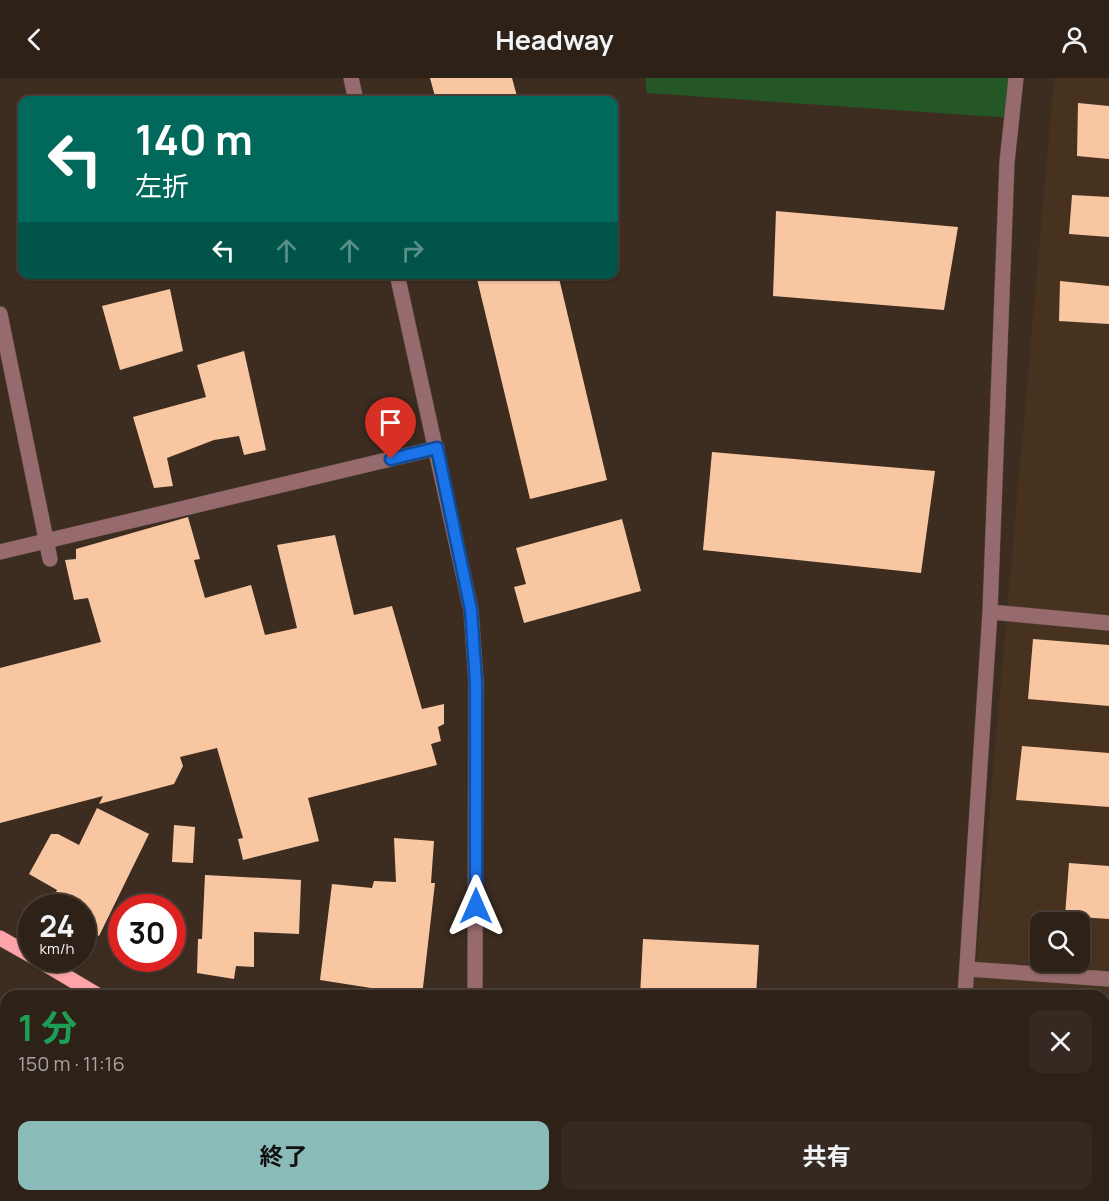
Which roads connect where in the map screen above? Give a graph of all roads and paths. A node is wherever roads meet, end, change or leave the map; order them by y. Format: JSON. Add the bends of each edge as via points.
{"nodes":[{"id":1,"x":351,"y":78,"type":"edge"},
{"id":2,"x":1016,"y":78,"type":"edge"},
{"id":3,"x":355,"y":96,"type":"edge"},
{"id":4,"x":398,"y":279,"type":"edge"},
{"id":5,"x":0,"y":314,"type":"edge"},
{"id":6,"x":437,"y":448,"type":"junction"},
{"id":7,"x":46,"y":541,"type":"junction"},
{"id":8,"x":0,"y":552,"type":"edge"},
{"id":9,"x":50,"y":559,"type":"dead end"},
{"id":10,"x":990,"y":612,"type":"junction"},
{"id":11,"x":1109,"y":623,"type":"edge"},
{"id":12,"x":0,"y":938,"type":"edge"},
{"id":13,"x":18,"y":948,"type":"edge"},
{"id":14,"x":967,"y":969,"type":"junction"},
{"id":15,"x":58,"y":972,"type":"edge"},
{"id":16,"x":1109,"y":979,"type":"edge"},
{"id":17,"x":89,"y":990,"type":"edge"},
{"id":18,"x":476,"y":990,"type":"edge"},
{"id":19,"x":965,"y":990,"type":"edge"}],
"edges":[{"from":1,"to":3,"type":"street"},
{"from":2,"to":10,"type":"street","via":[[1007,162]]},
{"from":4,"to":6,"type":"street"},
{"from":5,"to":7,"type":"street"},
{"from":6,"to":7,"type":"street"},
{"from":6,"to":18,"type":"street","via":[[471,610],[476,682]]},
{"from":7,"to":8,"type":"street"},
{"from":7,"to":9,"type":"street"},
{"from":10,"to":11,"type":"street"},
{"from":10,"to":14,"type":"street"},
{"from":12,"to":13,"type":"main road"},
{"from":14,"to":16,"type":"street"},
{"from":14,"to":19,"type":"street"},
{"from":15,"to":17,"type":"main road"}]}
